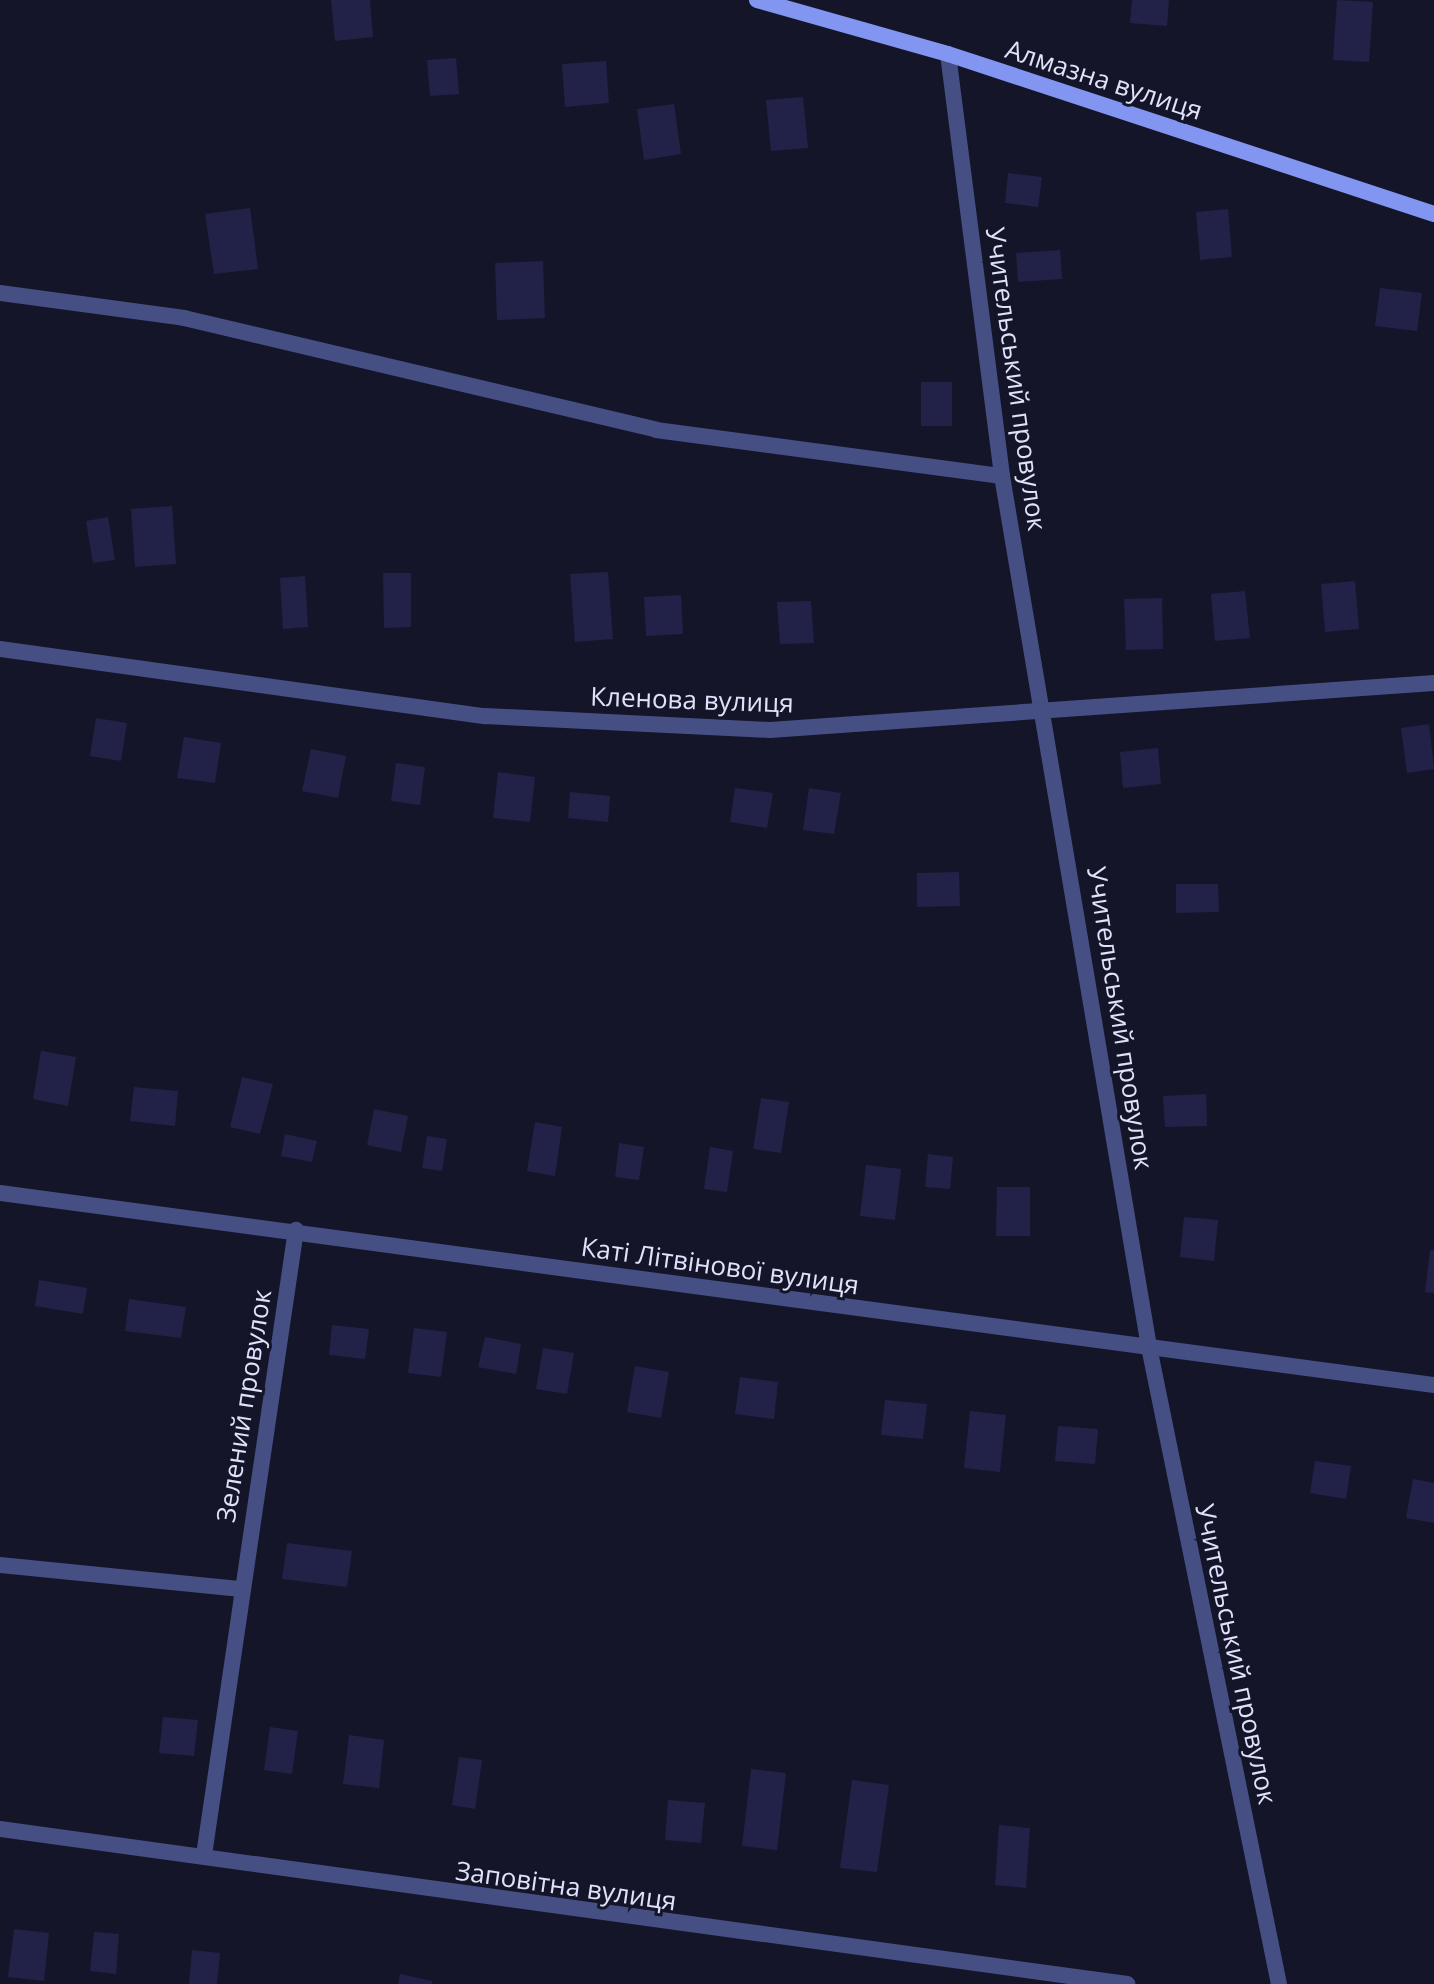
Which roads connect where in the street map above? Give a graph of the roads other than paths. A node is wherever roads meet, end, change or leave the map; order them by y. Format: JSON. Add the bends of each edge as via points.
{"nodes":[{"id":1,"x":757,"y":0,"type":"edge"},
{"id":2,"x":948,"y":54,"type":"junction"},
{"id":3,"x":1434,"y":214,"type":"edge"},
{"id":4,"x":0,"y":293,"type":"edge"},
{"id":5,"x":1002,"y":476,"type":"junction"},
{"id":6,"x":0,"y":649,"type":"edge"},
{"id":7,"x":1434,"y":683,"type":"edge"},
{"id":8,"x":1044,"y":707,"type":"junction"},
{"id":9,"x":0,"y":1193,"type":"edge"},
{"id":10,"x":296,"y":1230,"type":"junction"},
{"id":11,"x":1149,"y":1347,"type":"junction"},
{"id":12,"x":1434,"y":1385,"type":"edge"},
{"id":13,"x":0,"y":1565,"type":"edge"},
{"id":14,"x":239,"y":1589,"type":"junction"},
{"id":15,"x":0,"y":1829,"type":"edge"},
{"id":16,"x":204,"y":1855,"type":"junction"},
{"id":17,"x":1127,"y":1984,"type":"edge"},
{"id":18,"x":1279,"y":1984,"type":"edge"}],
"edges":[{"from":1,"to":2,"type":"main road","name":"Алмазна вулиця"},
{"from":2,"to":3,"type":"main road","name":"Алмазна вулиця"},
{"from":2,"to":5,"type":"street","name":"Учительський провулок"},
{"from":4,"to":5,"type":"street","via":[[184,318],[656,430]]},
{"from":5,"to":8,"type":"street","name":"Учительський провулок"},
{"from":6,"to":8,"type":"street","name":"Кленова вулиця","via":[[485,716],[770,730]]},
{"from":7,"to":8,"type":"street","name":"Кленова вулиця"},
{"from":8,"to":11,"type":"street","name":"Учительський провулок"},
{"from":9,"to":10,"type":"street","name":"Каті Літвінової вулиця"},
{"from":10,"to":11,"type":"street","name":"Каті Літвінової вулиця"},
{"from":10,"to":14,"type":"street","name":"Зелений провулок"},
{"from":11,"to":12,"type":"street","name":"Каті Літвінової вулиця"},
{"from":11,"to":18,"type":"street","name":"Учительський провулок"},
{"from":13,"to":14,"type":"street"},
{"from":14,"to":16,"type":"street","name":"Зелений провулок"},
{"from":15,"to":16,"type":"street","name":"Заповітна вулиця"},
{"from":16,"to":17,"type":"street","name":"Заповітна вулиця","via":[[638,1922]]}]}
